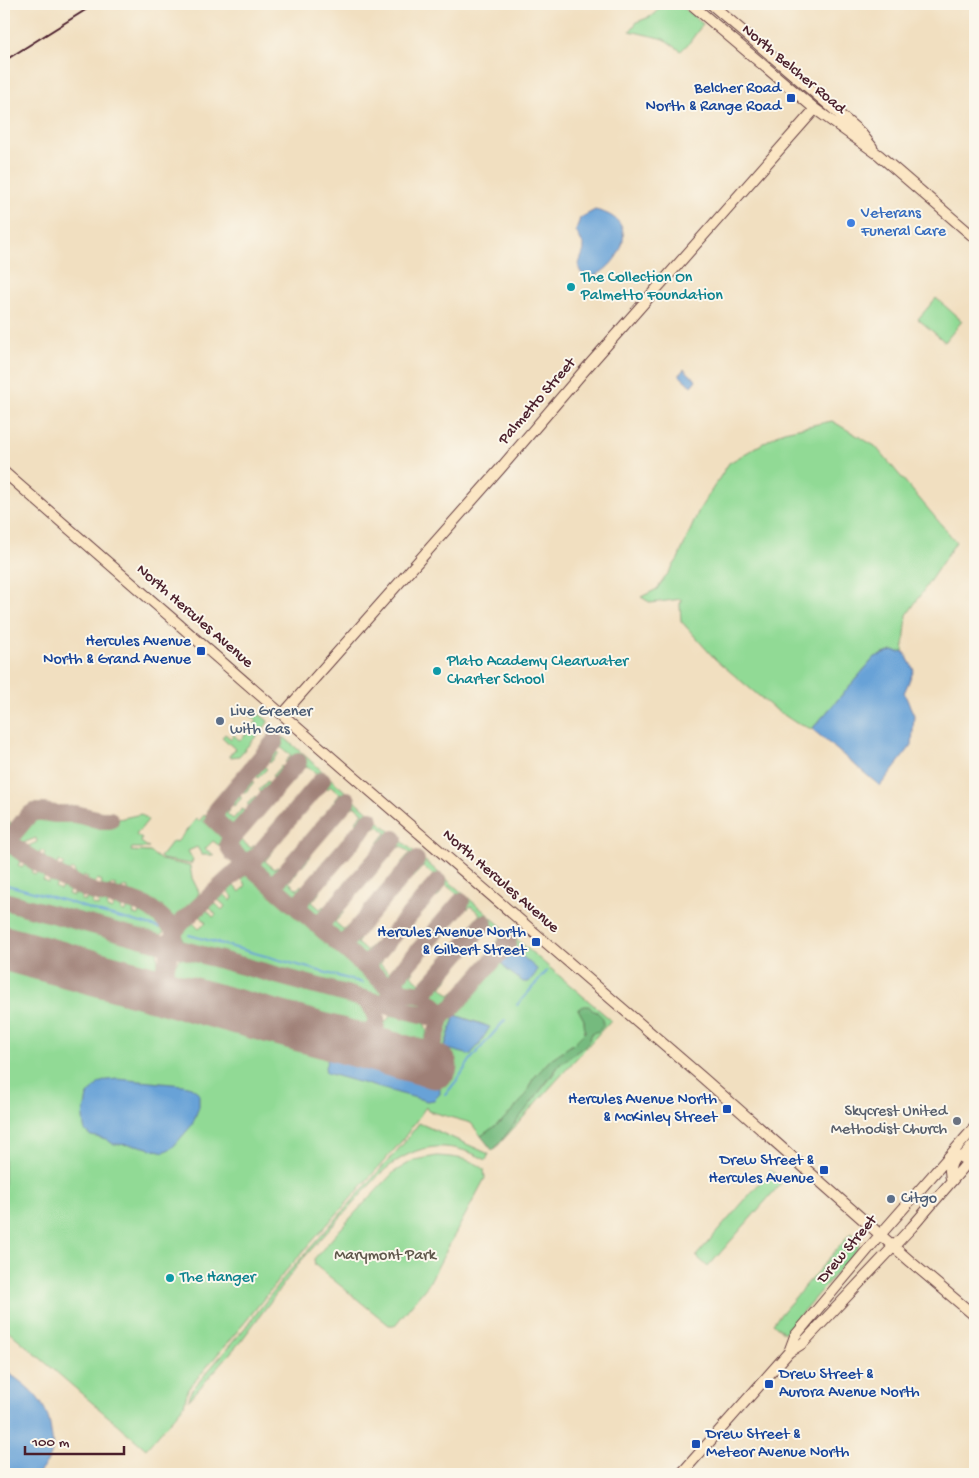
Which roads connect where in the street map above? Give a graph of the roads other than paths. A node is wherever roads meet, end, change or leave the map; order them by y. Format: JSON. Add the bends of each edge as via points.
{"nodes":[{"id":1,"x":691,"y":4,"type":"edge"},
{"id":2,"x":711,"y":4,"type":"edge"},
{"id":3,"x":815,"y":109,"type":"junction"},
{"id":4,"x":878,"y":155,"type":"junction"},
{"id":5,"x":975,"y":238,"type":"edge"},
{"id":6,"x":4,"y":472,"type":"edge"},
{"id":7,"x":282,"y":714,"type":"junction"},
{"id":8,"x":975,"y":1127,"type":"edge"},
{"id":9,"x":975,"y":1143,"type":"edge"},
{"id":10,"x":975,"y":1154,"type":"edge"},
{"id":11,"x":951,"y":1177,"type":"junction"},
{"id":12,"x":880,"y":1235,"type":"junction"},
{"id":13,"x":893,"y":1247,"type":"junction"},
{"id":14,"x":975,"y":1316,"type":"edge"},
{"id":15,"x":788,"y":1352,"type":"junction"},
{"id":16,"x":681,"y":1474,"type":"edge"}],
"edges":[{"from":1,"to":3,"type":"street","name":"North Belcher Road"},
{"from":2,"to":4,"type":"street","name":"North Belcher Road","via":[[855,128]]},
{"from":3,"to":4,"type":"street","name":"North Belcher Road"},
{"from":3,"to":7,"type":"street","name":"Palmetto Street"},
{"from":4,"to":5,"type":"street","name":"North Belcher Road"},
{"from":6,"to":7,"type":"street","name":"North Hercules Avenue"},
{"from":7,"to":12,"type":"street","name":"North Hercules Avenue"},
{"from":8,"to":11,"type":"street","via":[[967,1144],[950,1165]]},
{"from":8,"to":12,"type":"street","name":"Drew Street"},
{"from":9,"to":11,"type":"street","name":"Drew Street"},
{"from":10,"to":11,"type":"street","name":"Drew Street"},
{"from":11,"to":13,"type":"street","name":"Drew Street"},
{"from":12,"to":13,"type":"street","name":"North Hercules Avenue"},
{"from":12,"to":15,"type":"street","name":"Drew Street","via":[[795,1336]]},
{"from":13,"to":14,"type":"street","name":"North Hercules Avenue"},
{"from":13,"to":15,"type":"street","name":"Drew Street","via":[[803,1344]]},
{"from":15,"to":16,"type":"street","name":"Drew Street"}]}
